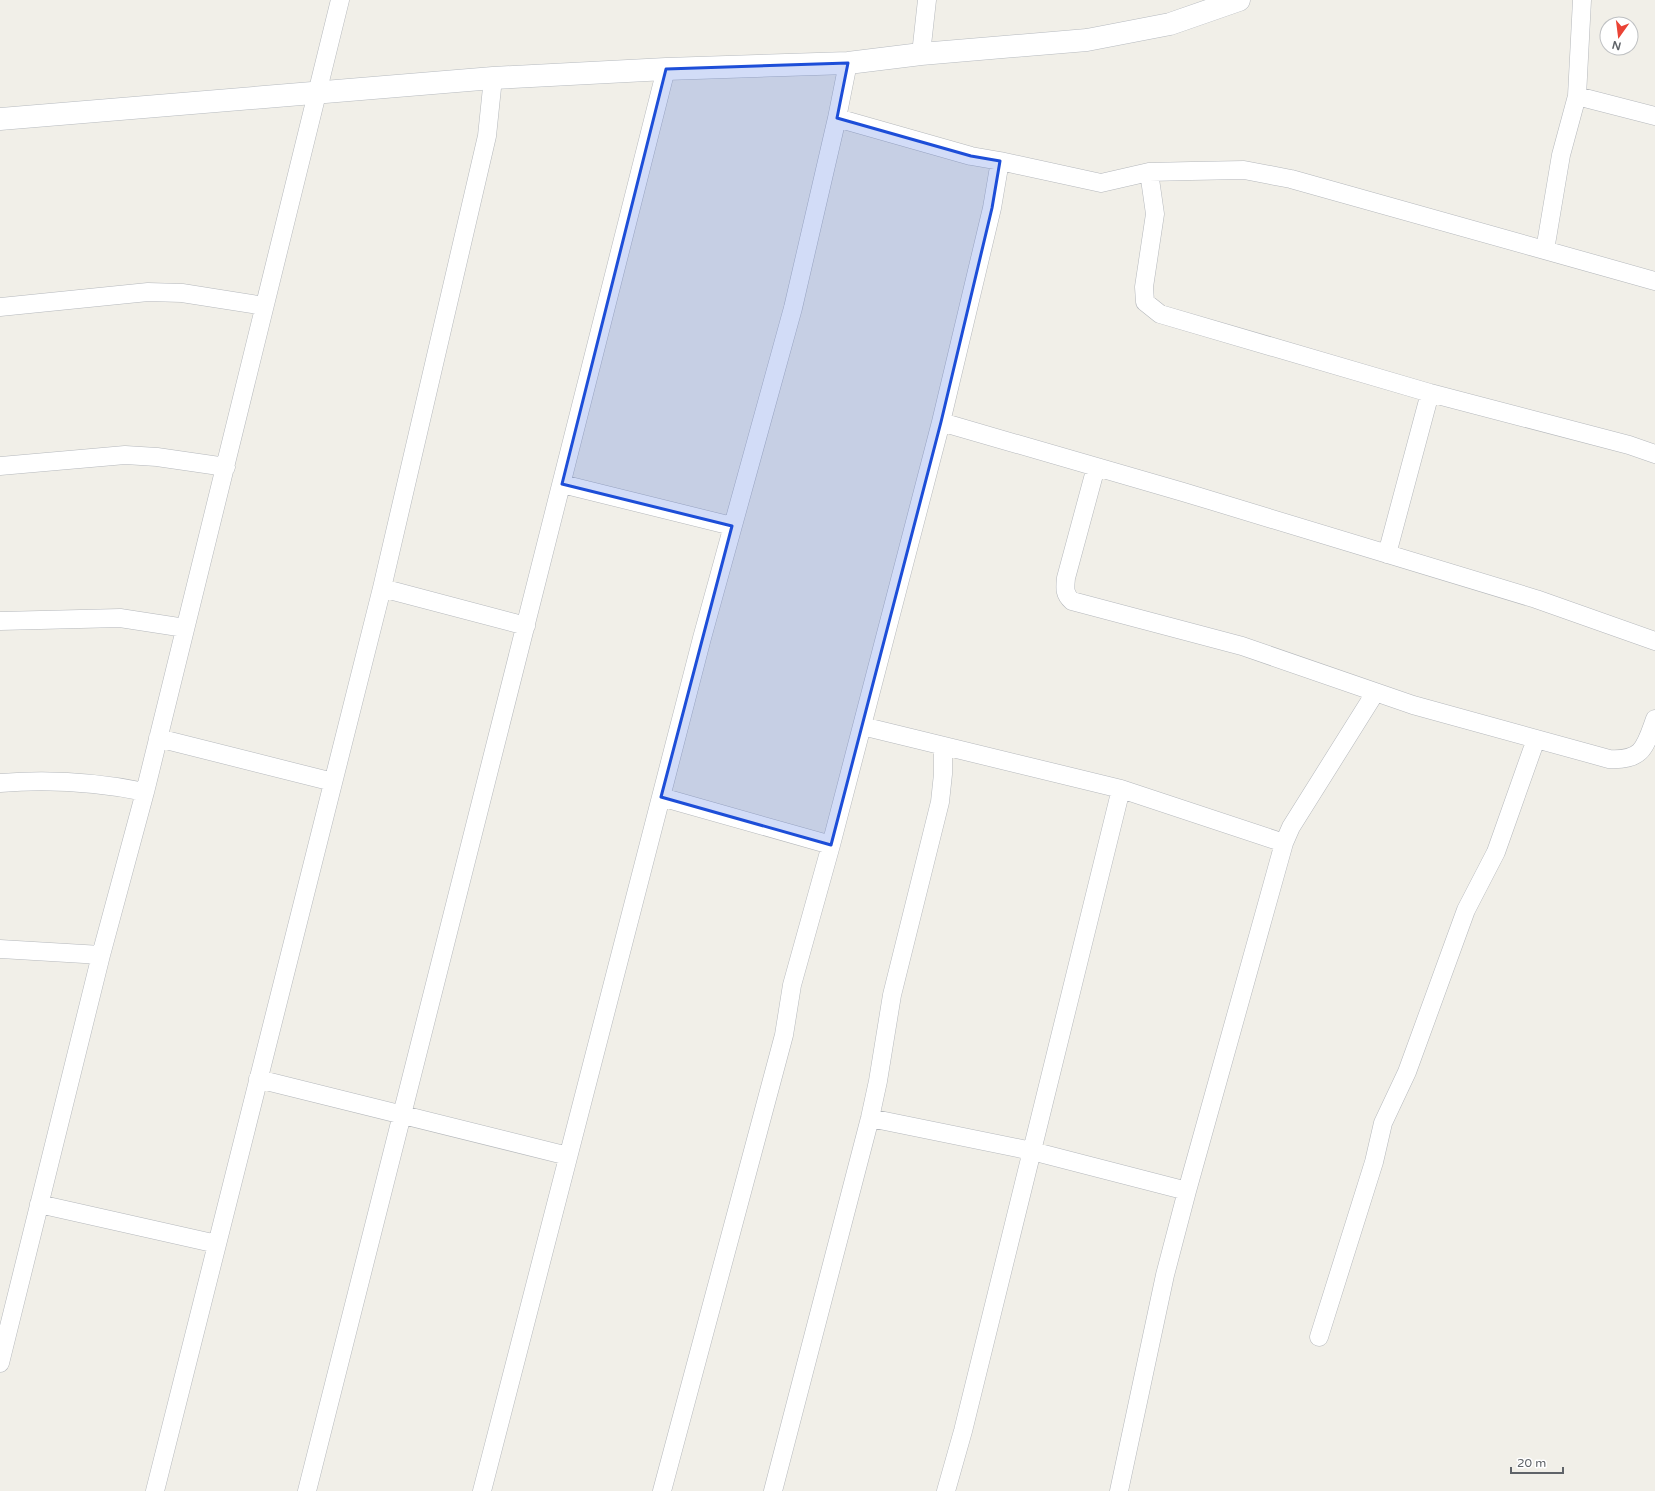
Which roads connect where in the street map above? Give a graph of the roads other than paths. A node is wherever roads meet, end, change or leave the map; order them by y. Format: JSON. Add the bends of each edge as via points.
{"nodes":[{"id":1,"x":340,"y":0,"type":"edge"},
{"id":2,"x":928,"y":0,"type":"edge"},
{"id":3,"x":1239,"y":0,"type":"edge"},
{"id":4,"x":1582,"y":0,"type":"edge"},
{"id":5,"x":920,"y":54,"type":"junction"},
{"id":6,"x":848,"y":63,"type":"junction"},
{"id":7,"x":666,"y":69,"type":"junction"},
{"id":8,"x":493,"y":78,"type":"junction"},
{"id":9,"x":316,"y":93,"type":"junction"},
{"id":10,"x":1577,"y":96,"type":"junction"},
{"id":11,"x":1655,"y":116,"type":"edge"},
{"id":12,"x":837,"y":118,"type":"junction"},
{"id":13,"x":0,"y":119,"type":"edge"},
{"id":14,"x":1000,"y":161,"type":"junction"},
{"id":15,"x":1149,"y":172,"type":"junction"},
{"id":16,"x":1545,"y":250,"type":"junction"},
{"id":17,"x":1655,"y":281,"type":"edge"},
{"id":18,"x":264,"y":306,"type":"junction"},
{"id":19,"x":0,"y":307,"type":"edge"},
{"id":20,"x":1430,"y":393,"type":"junction"},
{"id":21,"x":941,"y":422,"type":"junction"},
{"id":22,"x":1655,"y":454,"type":"edge"},
{"id":23,"x":0,"y":466,"type":"edge"},
{"id":24,"x":226,"y":467,"type":"junction"},
{"id":25,"x":1096,"y":467,"type":"junction"},
{"id":26,"x":562,"y":484,"type":"junction"},
{"id":27,"x":732,"y":526,"type":"junction"},
{"id":28,"x":1387,"y":554,"type":"junction"},
{"id":29,"x":382,"y":588,"type":"junction"},
{"id":30,"x":0,"y":621,"type":"edge"},
{"id":31,"x":526,"y":626,"type":"junction"},
{"id":32,"x":185,"y":628,"type":"junction"},
{"id":33,"x":1655,"y":641,"type":"edge"},
{"id":34,"x":1375,"y":693,"type":"junction"},
{"id":35,"x":1655,"y":719,"type":"edge"},
{"id":36,"x":862,"y":726,"type":"junction"},
{"id":37,"x":158,"y":738,"type":"junction"},
{"id":38,"x":1536,"y":739,"type":"junction"},
{"id":39,"x":943,"y":746,"type":"junction"},
{"id":40,"x":333,"y":782,"type":"junction"},
{"id":41,"x":0,"y":783,"type":"edge"},
{"id":42,"x":1121,"y":789,"type":"junction"},
{"id":43,"x":145,"y":792,"type":"junction"},
{"id":44,"x":661,"y":797,"type":"junction"},
{"id":45,"x":1284,"y":843,"type":"junction"},
{"id":46,"x":831,"y":844,"type":"junction"},
{"id":47,"x":0,"y":948,"type":"edge"},
{"id":48,"x":101,"y":955,"type":"junction"},
{"id":49,"x":258,"y":1079,"type":"junction"},
{"id":50,"x":402,"y":1116,"type":"junction"},
{"id":51,"x":870,"y":1118,"type":"junction"},
{"id":52,"x":1032,"y":1150,"type":"junction"},
{"id":53,"x":568,"y":1156,"type":"junction"},
{"id":54,"x":1186,"y":1191,"type":"junction"},
{"id":55,"x":39,"y":1204,"type":"junction"},
{"id":56,"x":217,"y":1244,"type":"junction"},
{"id":57,"x":1319,"y":1337,"type":"dead end"},
{"id":58,"x":0,"y":1363,"type":"edge"},
{"id":59,"x":155,"y":1491,"type":"edge"},
{"id":60,"x":307,"y":1491,"type":"edge"},
{"id":61,"x":482,"y":1491,"type":"edge"},
{"id":62,"x":662,"y":1491,"type":"edge"},
{"id":63,"x":773,"y":1491,"type":"edge"},
{"id":64,"x":946,"y":1491,"type":"edge"},
{"id":65,"x":1119,"y":1491,"type":"edge"}],
"edges":[{"from":1,"to":9,"type":"street"},
{"from":2,"to":5,"type":"street"},
{"from":3,"to":5,"type":"main road","via":[[1170,24],[1087,40]]},
{"from":4,"to":10,"type":"street"},
{"from":5,"to":6,"type":"main road"},
{"from":6,"to":7,"type":"main road"},
{"from":6,"to":12,"type":"street"},
{"from":7,"to":8,"type":"main road"},
{"from":7,"to":26,"type":"street"},
{"from":8,"to":9,"type":"main road"},
{"from":8,"to":29,"type":"street","via":[[487,136]]},
{"from":9,"to":13,"type":"main road"},
{"from":9,"to":18,"type":"street"},
{"from":10,"to":11,"type":"street"},
{"from":10,"to":16,"type":"street","via":[[1561,155]]},
{"from":12,"to":14,"type":"street","via":[[971,156]]},
{"from":12,"to":27,"type":"street","via":[[793,308]]},
{"from":14,"to":15,"type":"street","via":[[1102,183]]},
{"from":14,"to":21,"type":"street","via":[[992,208]]},
{"from":15,"to":16,"type":"street","via":[[1244,170],[1291,179]]},
{"from":15,"to":20,"type":"street","via":[[1155,214],[1144,287],[1145,302],[1160,314]]},
{"from":16,"to":17,"type":"street"},
{"from":18,"to":19,"type":"street","via":[[182,293],[148,292]]},
{"from":18,"to":24,"type":"street"},
{"from":20,"to":22,"type":"street"},
{"from":20,"to":28,"type":"street"},
{"from":21,"to":25,"type":"street"},
{"from":21,"to":36,"type":"street"},
{"from":23,"to":24,"type":"street","via":[[125,455],[157,456]]},
{"from":24,"to":32,"type":"street"},
{"from":25,"to":28,"type":"street"},
{"from":25,"to":34,"type":"street","via":[[1066,578],[1065,591],[1072,601],[1242,646]]},
{"from":26,"to":27,"type":"street"},
{"from":26,"to":31,"type":"street"},
{"from":27,"to":44,"type":"street"},
{"from":28,"to":33,"type":"street","via":[[1536,599]]},
{"from":29,"to":31,"type":"street"},
{"from":29,"to":40,"type":"street"},
{"from":30,"to":32,"type":"street","via":[[120,618]]},
{"from":31,"to":50,"type":"street"},
{"from":32,"to":37,"type":"street"},
{"from":34,"to":38,"type":"street"},
{"from":34,"to":45,"type":"street","via":[[1291,827]]},
{"from":35,"to":38,"type":"street","via":[[1646,744],[1637,756],[1623,760],[1609,759]]},
{"from":36,"to":39,"type":"street"},
{"from":36,"to":46,"type":"street"},
{"from":37,"to":40,"type":"street"},
{"from":37,"to":43,"type":"street"},
{"from":38,"to":57,"type":"street","via":[[1496,852],[1466,910],[1407,1072],[1383,1123],[1374,1162]]},
{"from":39,"to":42,"type":"street"},
{"from":39,"to":51,"type":"street","via":[[940,802],[892,995]]},
{"from":40,"to":49,"type":"street"},
{"from":41,"to":43,"type":"street","via":[[51,780],[111,784]]},
{"from":42,"to":45,"type":"street"},
{"from":42,"to":52,"type":"street"},
{"from":43,"to":48,"type":"street"},
{"from":44,"to":46,"type":"street"},
{"from":44,"to":53,"type":"street"},
{"from":45,"to":54,"type":"street"},
{"from":46,"to":62,"type":"street","via":[[792,984],[784,1035]]},
{"from":47,"to":48,"type":"street"},
{"from":48,"to":55,"type":"street"},
{"from":49,"to":50,"type":"street"},
{"from":49,"to":56,"type":"street"},
{"from":50,"to":53,"type":"street"},
{"from":50,"to":60,"type":"street"},
{"from":51,"to":52,"type":"street"},
{"from":51,"to":63,"type":"street"},
{"from":52,"to":54,"type":"street"},
{"from":52,"to":64,"type":"street"},
{"from":53,"to":61,"type":"street"},
{"from":54,"to":65,"type":"street","via":[[1165,1275]]},
{"from":55,"to":56,"type":"street"},
{"from":55,"to":58,"type":"street"},
{"from":56,"to":59,"type":"street"}]}
